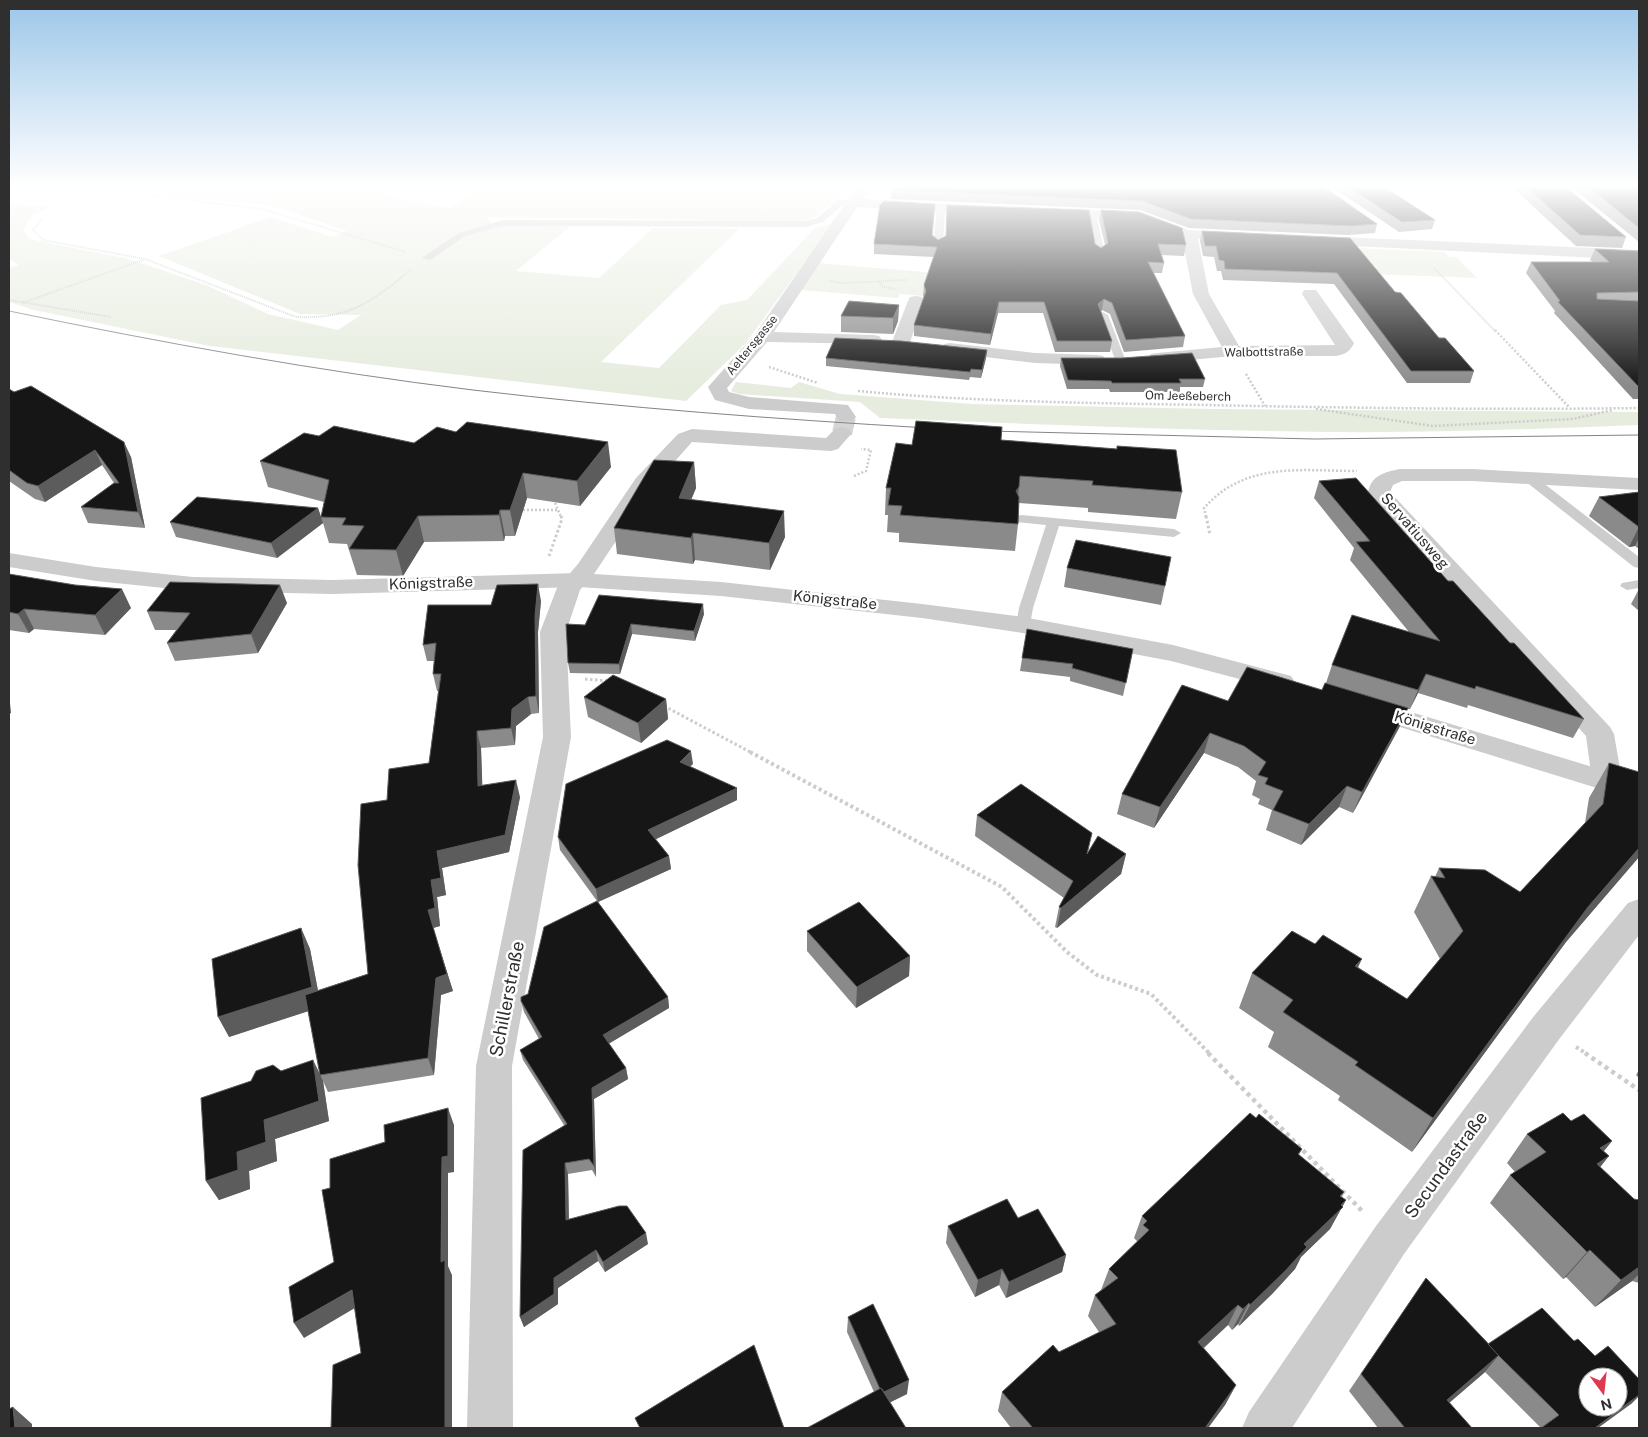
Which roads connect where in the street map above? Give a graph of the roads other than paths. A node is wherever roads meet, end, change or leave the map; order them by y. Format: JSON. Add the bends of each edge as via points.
{"nodes":[{"id":1,"x":435,"y":252,"type":"edge"},
{"id":2,"x":820,"y":252,"type":"edge"},
{"id":3,"x":1194,"y":252,"type":"edge"},
{"id":4,"x":1583,"y":252,"type":"edge"},
{"id":5,"x":1639,"y":254,"type":"edge"},
{"id":6,"x":428,"y":258,"type":"road end"},
{"id":7,"x":1310,"y":294,"type":"dead end"},
{"id":8,"x":916,"y":301,"type":"dead end"},
{"id":9,"x":1103,"y":315,"type":"edge"},
{"id":10,"x":762,"y":337,"type":"junction"},
{"id":11,"x":917,"y":344,"type":"junction"},
{"id":12,"x":1233,"y":351,"type":"junction"},
{"id":13,"x":1120,"y":359,"type":"junction"},
{"id":14,"x":1529,"y":478,"type":"junction"},
{"id":15,"x":1639,"y":484,"type":"edge"},
{"id":16,"x":1021,"y":519,"type":"edge"},
{"id":17,"x":1054,"y":522,"type":"junction"},
{"id":18,"x":1174,"y":533,"type":"dead end"},
{"id":19,"x":9,"y":560,"type":"edge"},
{"id":20,"x":1639,"y":564,"type":"edge"},
{"id":21,"x":578,"y":580,"type":"junction"},
{"id":22,"x":1023,"y":625,"type":"junction"},
{"id":23,"x":1306,"y":689,"type":"edge"},
{"id":24,"x":1344,"y":700,"type":"edge"},
{"id":25,"x":1606,"y":780,"type":"junction"},
{"id":26,"x":1639,"y":791,"type":"edge"},
{"id":27,"x":1639,"y":912,"type":"edge"},
{"id":28,"x":490,"y":1428,"type":"edge"},
{"id":29,"x":1265,"y":1428,"type":"edge"}],
"edges":[{"from":1,"to":6,"type":"lane"},
{"from":2,"to":10,"type":"street","name":"Aeltersgasse"},
{"from":3,"to":12,"type":"street","via":[[1202,294]]},
{"from":4,"to":5,"type":"street"},
{"from":7,"to":12,"type":"street","name":"Walbottstraße","via":[[1345,343],[1343,348],[1336,351]]},
{"from":8,"to":11,"type":"street"},
{"from":9,"to":13,"type":"lane"},
{"from":10,"to":11,"type":"street","name":"Walbottstraße"},
{"from":10,"to":21,"type":"street","name":"Aeltersgasse","via":[[717,387],[722,396],[749,403],[841,409],[844,411],[844,425],[831,445],[692,435],[685,438],[644,483]]},
{"from":11,"to":13,"type":"street","name":"Walbottstraße","via":[[1028,358]]},
{"from":12,"to":13,"type":"street","name":"Walbottstraße"},
{"from":14,"to":15,"type":"street","name":"Servatiusweg"},
{"from":14,"to":20,"type":"lane"},
{"from":14,"to":25,"type":"street","name":"Servatiusweg","via":[[1465,474],[1400,475],[1385,480],[1378,493],[1600,734]]},
{"from":16,"to":17,"type":"lane"},
{"from":17,"to":18,"type":"lane"},
{"from":17,"to":22,"type":"lane"},
{"from":19,"to":21,"type":"street","name":"Königstraße","via":[[96,574],[193,584],[332,587]]},
{"from":21,"to":22,"type":"street","name":"Königstraße","via":[[811,597]]},
{"from":21,"to":28,"type":"street","name":"Schillerstraße","via":[[569,588],[553,632],[557,737],[494,1066]]},
{"from":22,"to":23,"type":"street","name":"Königstraße","via":[[1173,653]]},
{"from":24,"to":25,"type":"street","name":"Königstraße"},
{"from":25,"to":26,"type":"street","name":"Königstraße"},
{"from":27,"to":29,"type":"street","name":"Secundastraße","via":[[1547,1027],[1390,1240]]}]}
